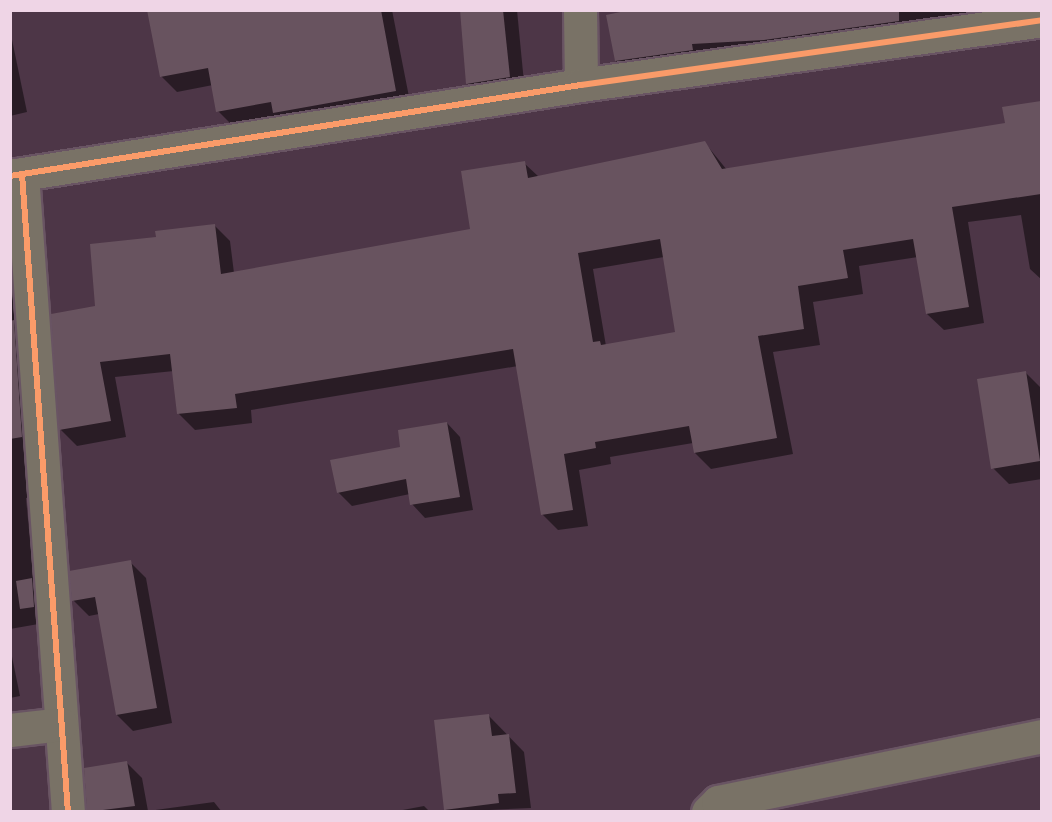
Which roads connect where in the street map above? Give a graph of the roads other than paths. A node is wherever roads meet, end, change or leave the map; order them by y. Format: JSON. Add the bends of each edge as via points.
{"nodes":[{"id":1,"x":580,"y":10,"type":"edge"},
{"id":2,"x":1041,"y":20,"type":"edge"},
{"id":3,"x":581,"y":86,"type":"junction"},
{"id":4,"x":16,"y":175,"type":"edge"},
{"id":5,"x":61,"y":724,"type":"junction"},
{"id":6,"x":10,"y":730,"type":"edge"},
{"id":7,"x":1041,"y":736,"type":"edge"},
{"id":8,"x":68,"y":812,"type":"edge"},
{"id":9,"x":708,"y":812,"type":"edge"}],
"edges":[{"from":1,"to":3,"type":"street"},
{"from":2,"to":3,"type":"street"},
{"from":3,"to":4,"type":"street"},
{"from":4,"to":5,"type":"street"},
{"from":5,"to":6,"type":"street"},
{"from":5,"to":8,"type":"street"},
{"from":7,"to":9,"type":"street","via":[[718,802]]}]}
